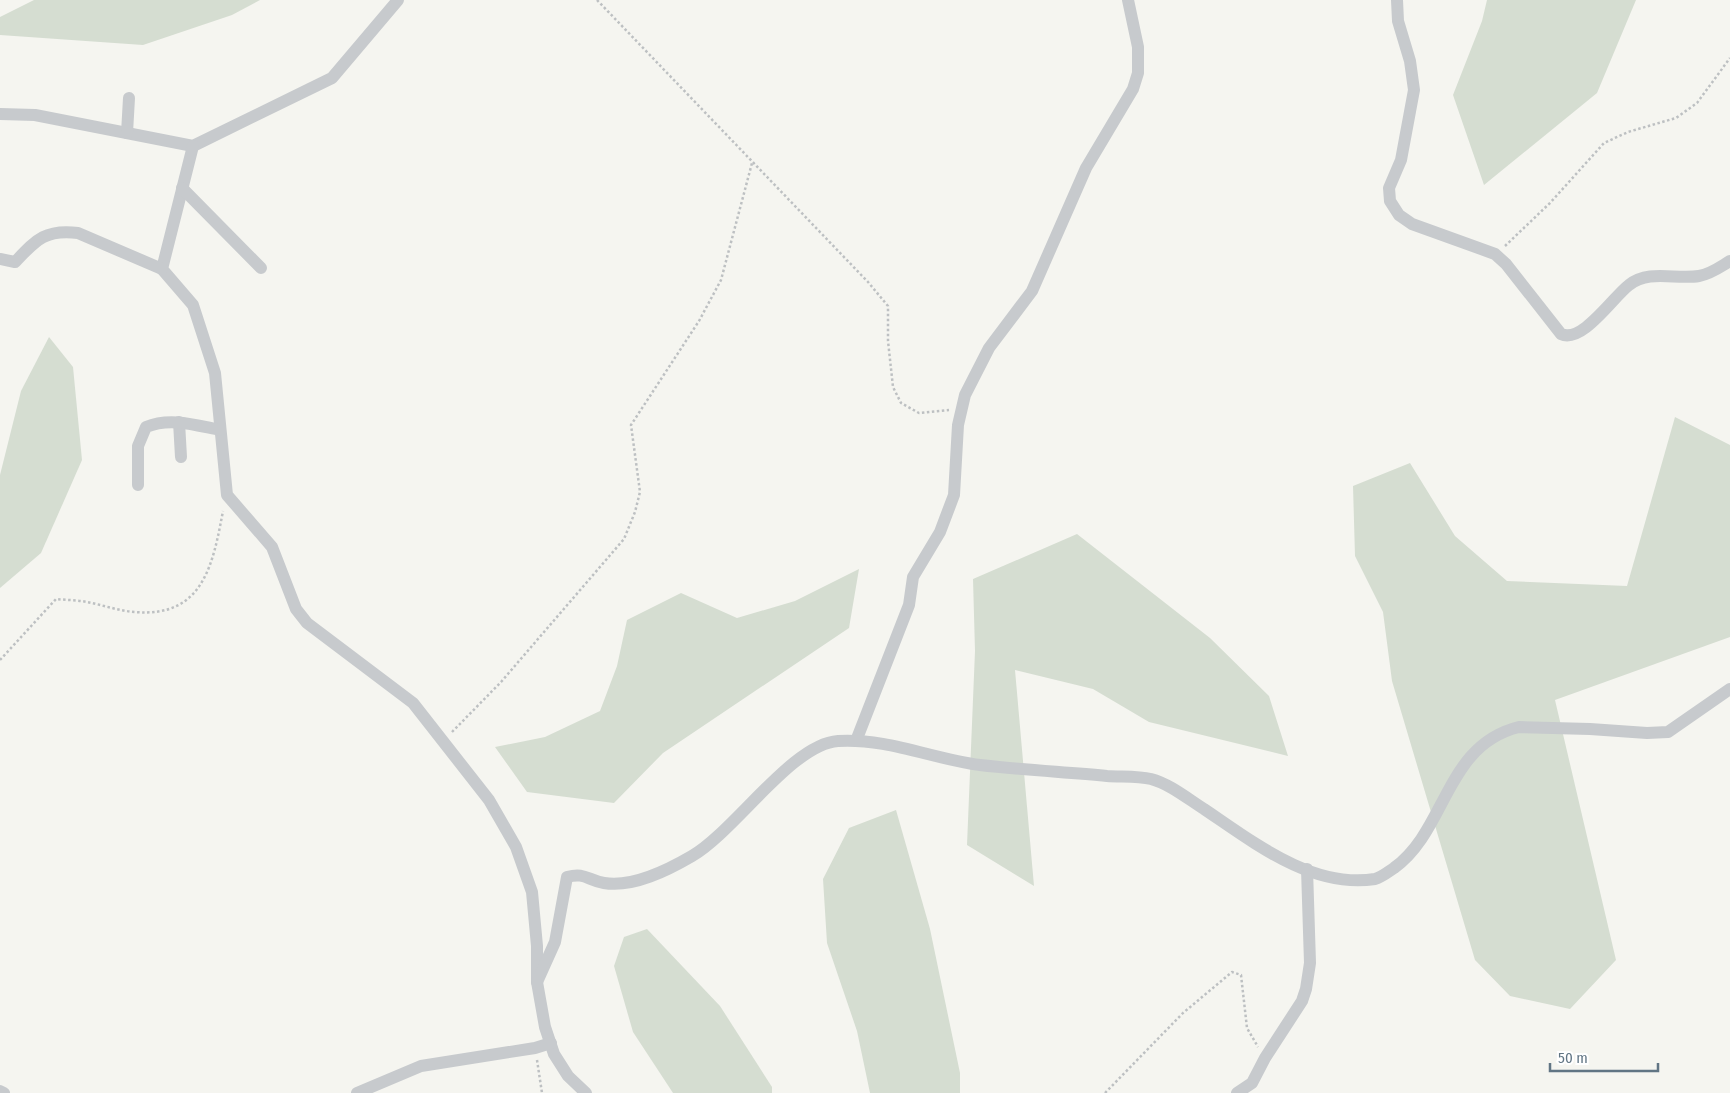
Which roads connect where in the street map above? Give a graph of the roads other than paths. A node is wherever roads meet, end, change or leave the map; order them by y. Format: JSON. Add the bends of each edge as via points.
{"nodes":[{"id":1,"x":398,"y":0,"type":"edge"},
{"id":2,"x":1128,"y":0,"type":"edge"},
{"id":3,"x":1397,"y":0,"type":"edge"},
{"id":4,"x":130,"y":98,"type":"dead end"},
{"id":5,"x":0,"y":114,"type":"edge"},
{"id":6,"x":127,"y":133,"type":"junction"},
{"id":7,"x":193,"y":146,"type":"junction"},
{"id":8,"x":182,"y":188,"type":"junction"},
{"id":9,"x":0,"y":260,"type":"edge"},
{"id":10,"x":1730,"y":261,"type":"edge"},
{"id":11,"x":261,"y":268,"type":"dead end"},
{"id":12,"x":162,"y":270,"type":"junction"},
{"id":13,"x":179,"y":422,"type":"junction"},
{"id":14,"x":220,"y":430,"type":"junction"},
{"id":15,"x":181,"y":457,"type":"dead end"},
{"id":16,"x":138,"y":485,"type":"dead end"},
{"id":17,"x":1730,"y":690,"type":"edge"},
{"id":18,"x":856,"y":741,"type":"junction"},
{"id":19,"x":1307,"y":869,"type":"junction"},
{"id":20,"x":537,"y":982,"type":"junction"},
{"id":21,"x":551,"y":1043,"type":"junction"},
{"id":22,"x":0,"y":1091,"type":"edge"},
{"id":23,"x":1243,"y":1091,"type":"edge"},
{"id":24,"x":4,"y":1093,"type":"edge"},
{"id":25,"x":357,"y":1093,"type":"edge"},
{"id":26,"x":586,"y":1093,"type":"edge"}],
"edges":[{"from":1,"to":7,"type":"street","via":[[332,78]]},
{"from":2,"to":18,"type":"street","via":[[1138,47],[1138,73],[1086,168],[1032,291],[989,348],[965,395],[958,425],[954,495],[940,532],[913,577],[909,605]]},
{"from":3,"to":10,"type":"street","via":[[1398,21],[1410,61],[1414,90],[1401,160],[1389,188],[1390,201],[1400,215],[1412,224],[1495,254],[1566,336],[1579,333],[1639,279],[1702,276]]},
{"from":4,"to":6,"type":"street"},
{"from":5,"to":6,"type":"street","via":[[35,115]]},
{"from":6,"to":7,"type":"street"},
{"from":7,"to":8,"type":"street"},
{"from":8,"to":11,"type":"street"},
{"from":8,"to":12,"type":"street"},
{"from":9,"to":12,"type":"street","via":[[15,262],[37,238],[64,231],[78,233]]},
{"from":12,"to":14,"type":"street","via":[[194,305],[215,373]]},
{"from":13,"to":14,"type":"street"},
{"from":13,"to":15,"type":"street"},
{"from":13,"to":16,"type":"street","via":[[158,422],[146,427],[138,446]]},
{"from":14,"to":20,"type":"street","via":[[227,495],[272,547],[296,609],[307,622],[413,703],[489,800],[516,848],[532,892]]},
{"from":17,"to":19,"type":"street","via":[[1668,732],[1519,727],[1508,730],[1479,746],[1455,776],[1407,858],[1379,878],[1354,880],[1325,876]]},
{"from":18,"to":19,"type":"street","via":[[977,765],[1150,779],[1186,797],[1253,842]]},
{"from":18,"to":20,"type":"street","via":[[820,745],[788,768],[714,842],[660,872],[629,883],[603,883],[579,874],[567,877],[555,942]]},
{"from":19,"to":23,"type":"street","via":[[1310,963],[1306,989],[1302,1001],[1252,1083]]},
{"from":20,"to":21,"type":"street"},
{"from":21,"to":25,"type":"street","via":[[421,1066]]},
{"from":21,"to":26,"type":"street","via":[[568,1076]]},
{"from":22,"to":24,"type":"street"}]}
